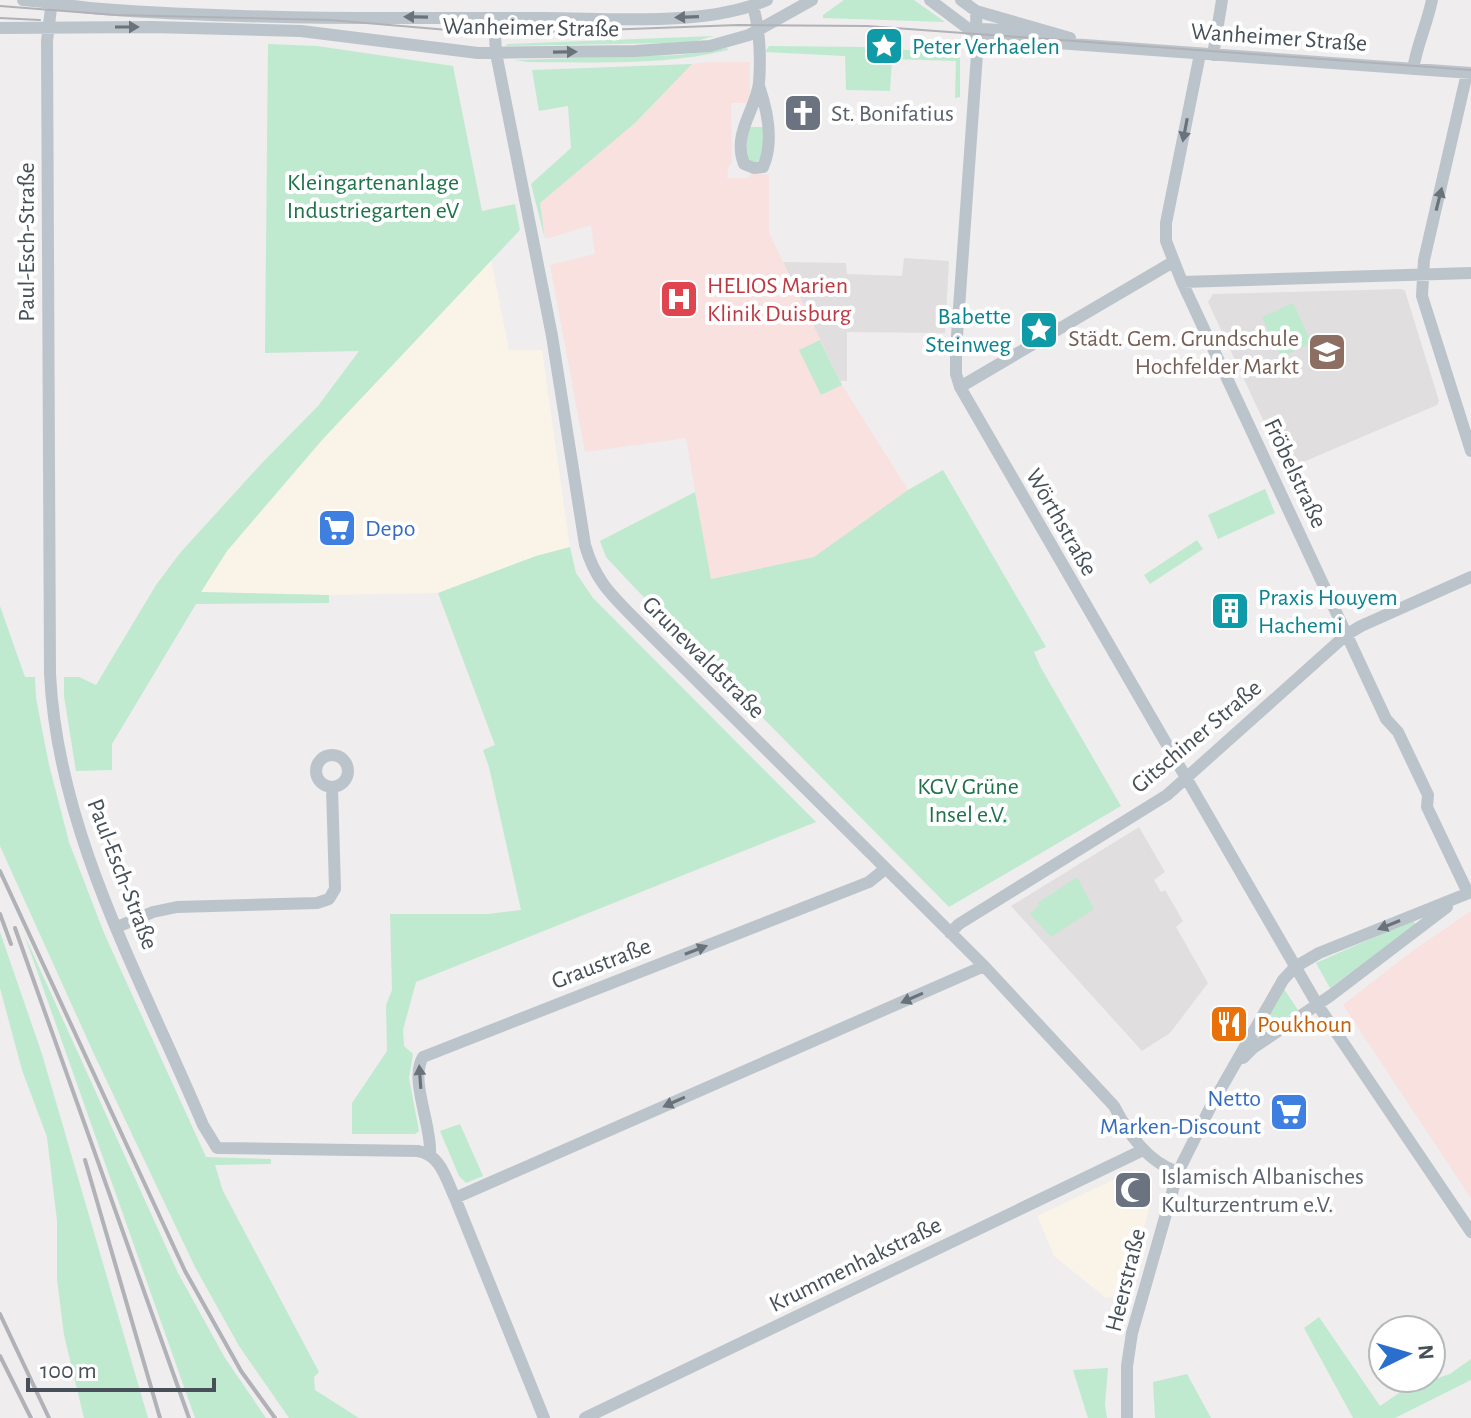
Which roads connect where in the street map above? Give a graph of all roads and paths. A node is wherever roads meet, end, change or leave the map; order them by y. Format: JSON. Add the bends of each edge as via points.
{"nodes":[{"id":1,"x":23,"y":0,"type":"edge"},
{"id":2,"x":767,"y":0,"type":"edge"},
{"id":3,"x":812,"y":0,"type":"edge"},
{"id":4,"x":930,"y":0,"type":"edge"},
{"id":5,"x":961,"y":0,"type":"edge"},
{"id":6,"x":1222,"y":0,"type":"edge"},
{"id":7,"x":1432,"y":0,"type":"edge"},
{"id":8,"x":52,"y":1,"type":"edge"},
{"id":9,"x":753,"y":6,"type":"junction"},
{"id":10,"x":976,"y":11,"type":"junction"},
{"id":11,"x":494,"y":18,"type":"junction"},
{"id":12,"x":49,"y":27,"type":"junction"},
{"id":13,"x":0,"y":28,"type":"edge"},
{"id":14,"x":759,"y":30,"type":"junction"},
{"id":15,"x":1051,"y":32,"type":"junction"},
{"id":16,"x":978,"y":36,"type":"junction"},
{"id":17,"x":1084,"y":44,"type":"junction"},
{"id":18,"x":496,"y":53,"type":"junction"},
{"id":19,"x":1207,"y":54,"type":"junction"},
{"id":20,"x":1413,"y":69,"type":"junction"},
{"id":21,"x":1469,"y":73,"type":"edge"},
{"id":22,"x":759,"y":86,"type":"junction"},
{"id":23,"x":1173,"y":262,"type":"junction"},
{"id":24,"x":1471,"y":273,"type":"edge"},
{"id":25,"x":1422,"y":275,"type":"junction"},
{"id":26,"x":1182,"y":282,"type":"junction"},
{"id":27,"x":960,"y":387,"type":"junction"},
{"id":28,"x":1464,"y":408,"type":"edge"},
{"id":29,"x":1471,"y":451,"type":"edge"},
{"id":30,"x":1471,"y":577,"type":"edge"},
{"id":31,"x":1346,"y":635,"type":"junction"},
{"id":32,"x":1186,"y":780,"type":"junction"},
{"id":33,"x":332,"y":788,"type":"dead end"},
{"id":34,"x":885,"y":869,"type":"junction"},
{"id":35,"x":1467,"y":894,"type":"edge"},
{"id":36,"x":117,"y":927,"type":"junction"},
{"id":37,"x":950,"y":933,"type":"junction"},
{"id":38,"x":984,"y":966,"type":"junction"},
{"id":39,"x":1295,"y":967,"type":"junction"},
{"id":40,"x":1317,"y":1004,"type":"junction"},
{"id":41,"x":1230,"y":1072,"type":"junction"},
{"id":42,"x":1143,"y":1150,"type":"junction"},
{"id":43,"x":430,"y":1154,"type":"junction"},
{"id":44,"x":1178,"y":1172,"type":"junction"},
{"id":45,"x":455,"y":1198,"type":"junction"},
{"id":46,"x":1471,"y":1232,"type":"edge"},
{"id":47,"x":544,"y":1418,"type":"edge"},
{"id":48,"x":585,"y":1418,"type":"edge"},
{"id":49,"x":1127,"y":1418,"type":"edge"}],
"edges":[{"from":1,"to":8,"type":"street","name":"Wanheimer Straße"},
{"from":2,"to":9,"type":"street","name":"Wanheimer Straße"},
{"from":3,"to":14,"type":"street","name":"Wanheimer Straße"},
{"from":4,"to":16,"type":"street"},
{"from":5,"to":10,"type":"street","name":"Wanheimer Straße"},
{"from":6,"to":19,"type":"street","name":"Fröbelstraße"},
{"from":7,"to":20,"type":"street"},
{"from":11,"to":8,"type":"street","name":"Wanheimer Straße","one_way":true,"via":[[176,13]]},
{"from":8,"to":12,"type":"street","name":"Paul-Esch-Straße"},
{"from":9,"to":11,"type":"street","name":"Wanheimer Straße","one_way":true,"via":[[683,17]]},
{"from":9,"to":14,"type":"street"},
{"from":10,"to":15,"type":"street","name":"Wanheimer Straße"},
{"from":10,"to":16,"type":"street","name":"Wörthstraße"},
{"from":11,"to":18,"type":"street","name":"Grunewaldstraße"},
{"from":12,"to":13,"type":"street","name":"Wanheimer Straße"},
{"from":12,"to":18,"type":"street","name":"Wanheimer Straße","one_way":true,"via":[[301,31]]},
{"from":12,"to":36,"type":"street","name":"Paul-Esch-Straße","via":[[51,697],[81,836]]},
{"from":18,"to":14,"type":"street","name":"Wanheimer Straße","one_way":true,"via":[[679,49],[710,46]]},
{"from":14,"to":22,"type":"street"},
{"from":15,"to":16,"type":"street","via":[[982,29]]},
{"from":15,"to":17,"type":"street","name":"Wanheimer Straße"},
{"from":16,"to":17,"type":"street","name":"Wanheimer Straße"},
{"from":16,"to":27,"type":"street","name":"Wörthstraße","via":[[958,314]]},
{"from":17,"to":19,"type":"street","name":"Wanheimer Straße"},
{"from":18,"to":34,"type":"street","name":"Grunewaldstraße","via":[[591,568],[643,627]]},
{"from":19,"to":20,"type":"street","name":"Wanheimer Straße"},
{"from":19,"to":23,"type":"street","name":"Fröbelstraße","one_way":true,"via":[[1166,223]]},
{"from":20,"to":21,"type":"street","name":"Wanheimer Straße"},
{"from":25,"to":21,"type":"street","one_way":true},
{"from":22,"to":22,"type":"street","via":[[742,136],[744,164],[754,168],[763,167],[769,148]]},
{"from":23,"to":26,"type":"street","name":"Fröbelstraße"},
{"from":23,"to":27,"type":"street"},
{"from":24,"to":25,"type":"street"},
{"from":25,"to":26,"type":"street"},
{"from":25,"to":28,"type":"street","via":[[1422,296]]},
{"from":26,"to":31,"type":"street","name":"Fröbelstraße"},
{"from":27,"to":32,"type":"street","name":"Wörthstraße"},
{"from":28,"to":29,"type":"street"},
{"from":30,"to":31,"type":"street","name":"Gitschiner Straße"},
{"from":31,"to":32,"type":"street","name":"Gitschiner Straße"},
{"from":31,"to":35,"type":"street","name":"Fröbelstraße","via":[[1428,795],[1427,807]]},
{"from":32,"to":37,"type":"street","name":"Gitschiner Straße"},
{"from":32,"to":39,"type":"street","name":"Wörthstraße"},
{"from":33,"to":36,"type":"street","via":[[335,889],[329,899],[177,907]]},
{"from":34,"to":37,"type":"street","name":"Grunewaldstraße"},
{"from":43,"to":34,"type":"street","name":"Graustraße","one_way":true,"via":[[417,1066],[423,1057],[869,882]]},
{"from":35,"to":39,"type":"street","name":"Heerstraße","one_way":true},
{"from":35,"to":40,"type":"street","name":"Heerstraße"},
{"from":36,"to":43,"type":"street","name":"Paul-Esch-Straße","via":[[217,1148]]},
{"from":37,"to":38,"type":"street","name":"Grunewaldstraße"},
{"from":38,"to":42,"type":"street","name":"Grunewaldstraße","via":[[1114,1106]]},
{"from":38,"to":45,"type":"street","one_way":true},
{"from":39,"to":40,"type":"street","name":"Wörthstraße"},
{"from":39,"to":41,"type":"street","name":"Heerstraße"},
{"from":40,"to":41,"type":"street","name":"Heerstraße","via":[[1253,1048]]},
{"from":40,"to":46,"type":"street","name":"Wörthstraße"},
{"from":41,"to":44,"type":"street","name":"Heerstraße"},
{"from":42,"to":44,"type":"street","name":"Grunewaldstraße","via":[[1164,1168]]},
{"from":42,"to":48,"type":"street","name":"Krummenhakstraße"},
{"from":43,"to":45,"type":"street"},
{"from":44,"to":49,"type":"street","name":"Heerstraße","via":[[1132,1333]]},
{"from":45,"to":47,"type":"street"}]}
